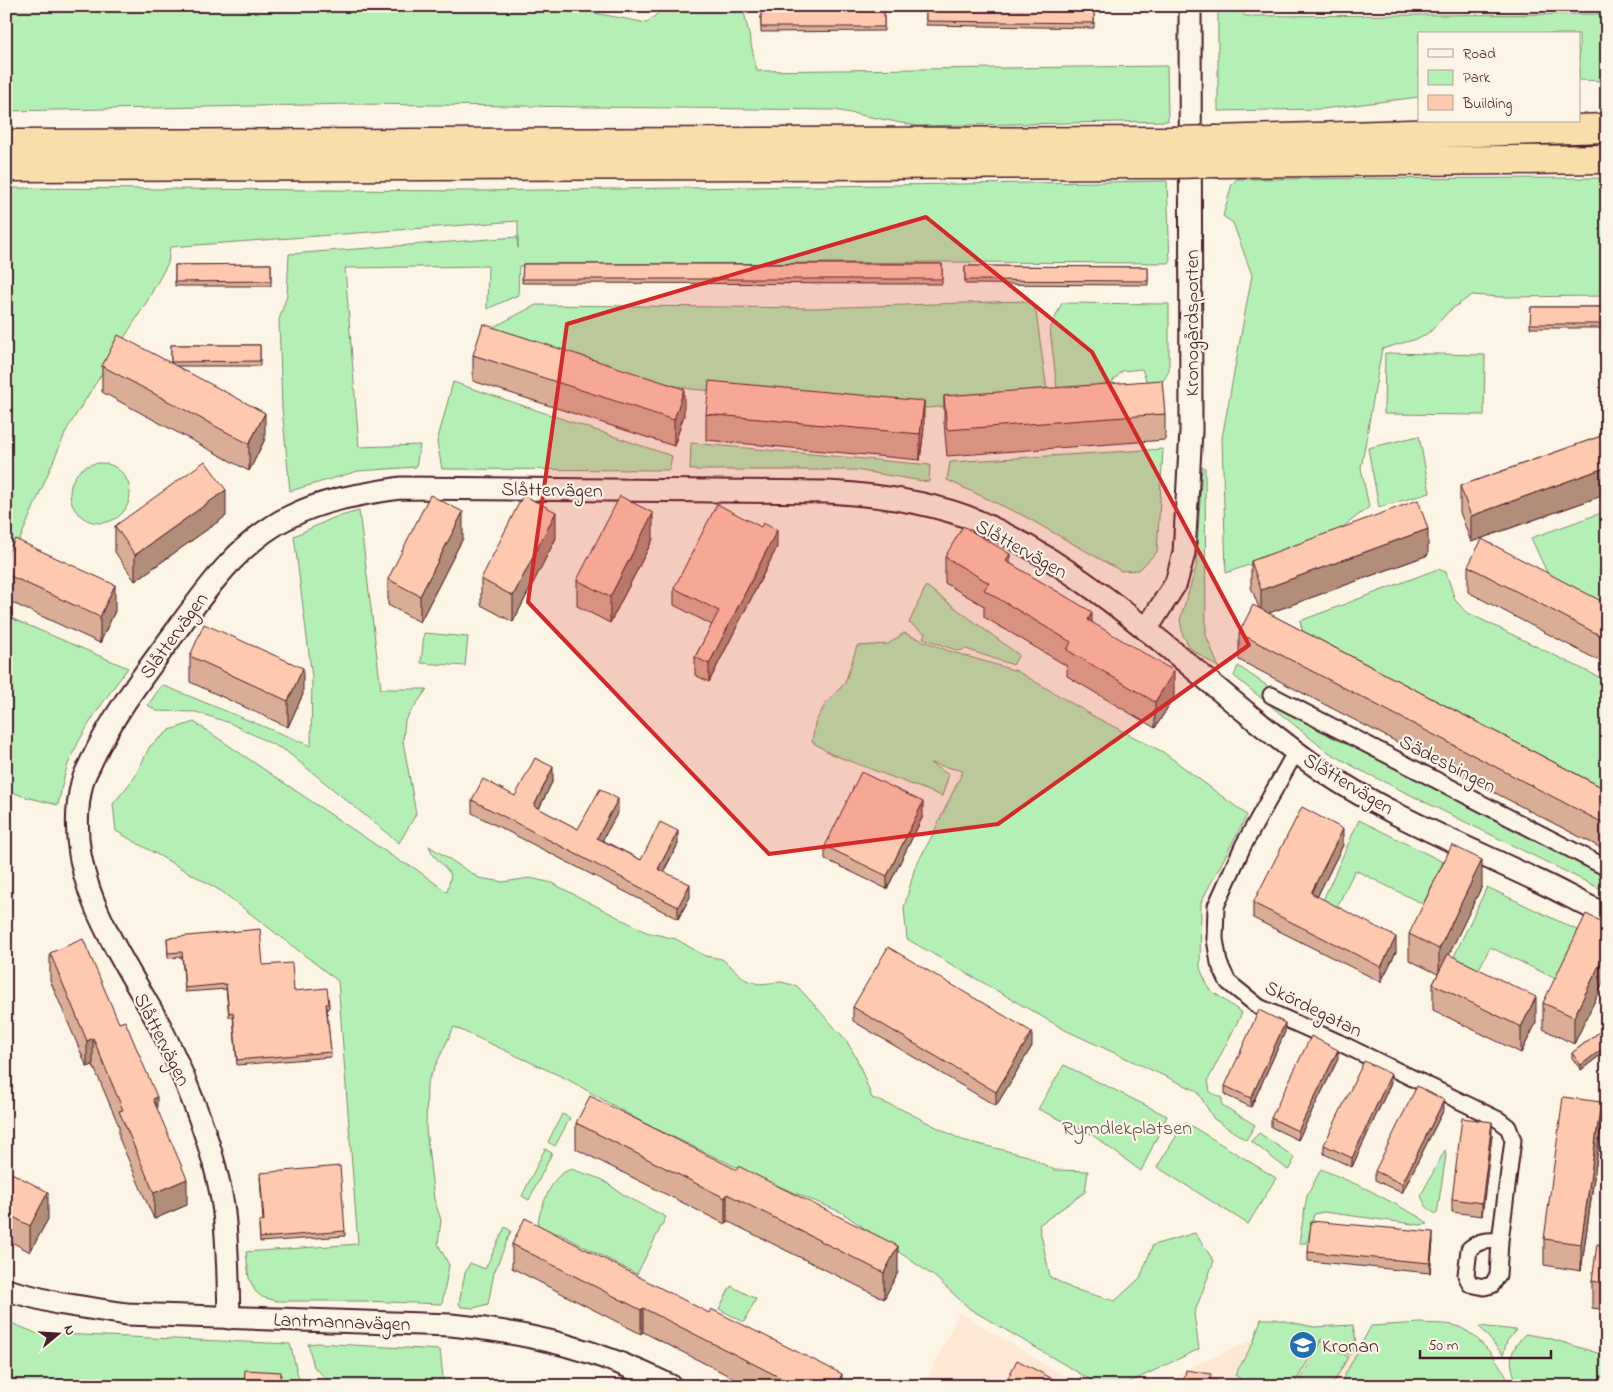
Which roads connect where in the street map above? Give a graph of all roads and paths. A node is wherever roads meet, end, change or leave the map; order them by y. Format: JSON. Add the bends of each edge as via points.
{"nodes":[{"id":1,"x":1190,"y":6,"type":"edge"},
{"id":2,"x":1607,"y":128,"type":"edge"},
{"id":3,"x":6,"y":144,"type":"edge"},
{"id":4,"x":1172,"y":152,"type":"junction"},
{"id":5,"x":1217,"y":152,"type":"junction"},
{"id":6,"x":1607,"y":158,"type":"edge"},
{"id":7,"x":6,"y":167,"type":"edge"},
{"id":8,"x":1146,"y":630,"type":"junction"},
{"id":9,"x":1271,"y":695,"type":"dead end"},
{"id":10,"x":1296,"y":751,"type":"junction"},
{"id":11,"x":1607,"y":868,"type":"edge"},
{"id":12,"x":1607,"y":916,"type":"edge"},
{"id":13,"x":1500,"y":1241,"type":"dead end"},
{"id":14,"x":6,"y":1290,"type":"edge"},
{"id":15,"x":229,"y":1318,"type":"junction"},
{"id":16,"x":671,"y":1386,"type":"edge"}],
"edges":[{"from":1,"to":8,"type":"street","name":"Kronogårdsporten","via":[[1191,411],[1184,553],[1176,583]]},
{"from":2,"to":5,"type":"highway"},
{"from":3,"to":4,"type":"highway"},
{"from":4,"to":5,"type":"highway","bridge":true},
{"from":4,"to":7,"type":"highway"},
{"from":5,"to":6,"type":"highway"},
{"from":8,"to":10,"type":"street","name":"Slåttervägen"},
{"from":8,"to":15,"type":"street","name":"Slåttervägen","via":[[1077,579],[980,522],[866,494],[400,488],[321,503],[290,516],[263,534],[213,580],[104,735],[82,782],[78,824],[82,873],[96,910],[160,1026],[192,1096],[210,1153],[223,1204]]},
{"from":9,"to":11,"type":"street","name":"Sädesbingen"},
{"from":10,"to":12,"type":"street","name":"Slåttervägen","via":[[1357,792],[1464,848],[1533,878]]},
{"from":10,"to":13,"type":"street","name":"Skördegatan","via":[[1243,846],[1216,906],[1215,939],[1219,963],[1228,982],[1259,1007],[1338,1042],[1508,1127],[1513,1140]]},
{"from":14,"to":15,"type":"street","name":"Lantmannavägen","via":[[57,1303],[126,1314]]},
{"from":15,"to":16,"type":"street","name":"Lantmannavägen","via":[[451,1325],[520,1333],[578,1347]]}]}
